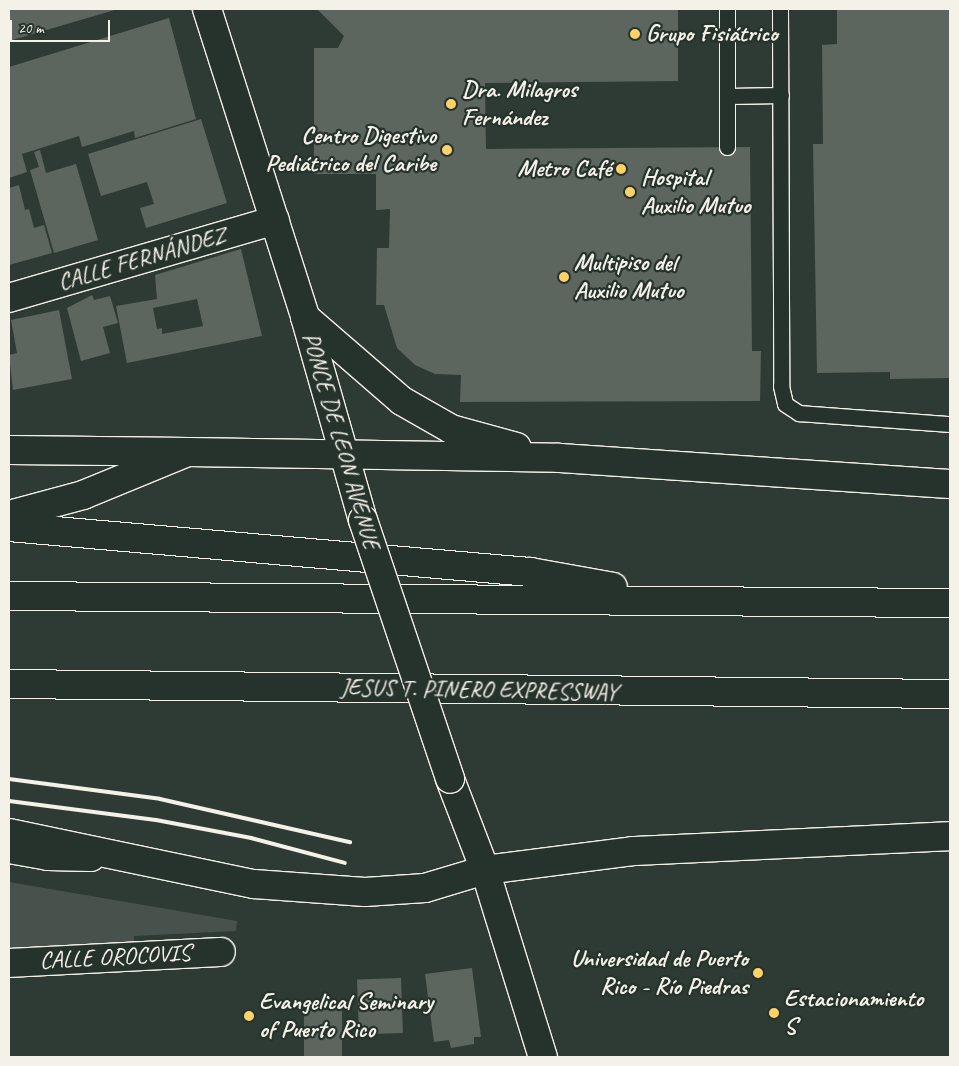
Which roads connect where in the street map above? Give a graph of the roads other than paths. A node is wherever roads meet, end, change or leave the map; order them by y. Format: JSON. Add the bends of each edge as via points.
{"nodes":[{"id":1,"x":207,"y":9,"type":"edge"},
{"id":2,"x":727,"y":9,"type":"edge"},
{"id":3,"x":780,"y":9,"type":"edge"},
{"id":4,"x":781,"y":95,"type":"junction"},
{"id":5,"x":728,"y":96,"type":"junction"},
{"id":6,"x":727,"y":147,"type":"dead end"},
{"id":7,"x":275,"y":220,"type":"junction"},
{"id":8,"x":9,"y":298,"type":"edge"},
{"id":9,"x":305,"y":317,"type":"junction"},
{"id":10,"x":950,"y":424,"type":"edge"},
{"id":11,"x":9,"y":450,"type":"edge"},
{"id":12,"x":188,"y":452,"type":"junction"},
{"id":13,"x":343,"y":452,"type":"junction"},
{"id":14,"x":559,"y":458,"type":"junction"},
{"id":15,"x":950,"y":484,"type":"edge"},
{"id":16,"x":9,"y":515,"type":"edge"},
{"id":17,"x":9,"y":527,"type":"edge"},
{"id":18,"x":9,"y":596,"type":"edge"},
{"id":19,"x":683,"y":600,"type":"junction"},
{"id":20,"x":950,"y":603,"type":"edge"},
{"id":21,"x":9,"y":684,"type":"edge"},
{"id":22,"x":950,"y":694,"type":"edge"},
{"id":23,"x":9,"y":833,"type":"edge"},
{"id":24,"x":950,"y":836,"type":"edge"},
{"id":25,"x":9,"y":849,"type":"edge"},
{"id":26,"x":136,"y":857,"type":"junction"},
{"id":27,"x":485,"y":870,"type":"junction"},
{"id":28,"x":221,"y":952,"type":"dead end"},
{"id":29,"x":9,"y":963,"type":"edge"},
{"id":30,"x":543,"y":1057,"type":"edge"}],
"edges":[{"from":1,"to":7,"type":"main road","name":"PONCE DE LEON AVENUE"},
{"from":2,"to":5,"type":"lane"},
{"from":3,"to":4,"type":"lane"},
{"from":4,"to":5,"type":"lane"},
{"from":4,"to":10,"type":"lane","via":[[781,386],[785,404],[799,413]]},
{"from":5,"to":6,"type":"lane"},
{"from":7,"to":8,"type":"main road","name":"CALLE FERNÁNDEZ"},
{"from":7,"to":9,"type":"main road","name":"PONCE DE LEON AVENUE"},
{"from":9,"to":13,"type":"main road","name":"PONCE DE LEON AVENUE"},
{"from":9,"to":14,"type":"main road","via":[[402,401],[451,429]]},
{"from":11,"to":12,"type":"main road"},
{"from":12,"to":13,"type":"main road"},
{"from":12,"to":16,"type":"main road","via":[[83,495]]},
{"from":13,"to":14,"type":"main road"},
{"from":13,"to":27,"type":"main road","name":"PONCE DE LEON AVENUE","bridge":true,"via":[[362,520],[450,779]]},
{"from":14,"to":15,"type":"main road"},
{"from":17,"to":19,"type":"main road","via":[[530,572]]},
{"from":18,"to":19,"type":"main road"},
{"from":19,"to":20,"type":"main road"},
{"from":21,"to":22,"type":"main road","name":"JESUS T. PINERO EXPRESSWAY"},
{"from":23,"to":26,"type":"main road"},
{"from":24,"to":27,"type":"main road","via":[[633,851]]},
{"from":25,"to":26,"type":"main road","via":[[48,856]]},
{"from":26,"to":27,"type":"main road","via":[[254,884],[365,892],[425,888]]},
{"from":27,"to":30,"type":"main road","name":"PONCE DE LEON AVENUE"},
{"from":28,"to":29,"type":"main road","name":"CALLE OROCOVIS"}]}
